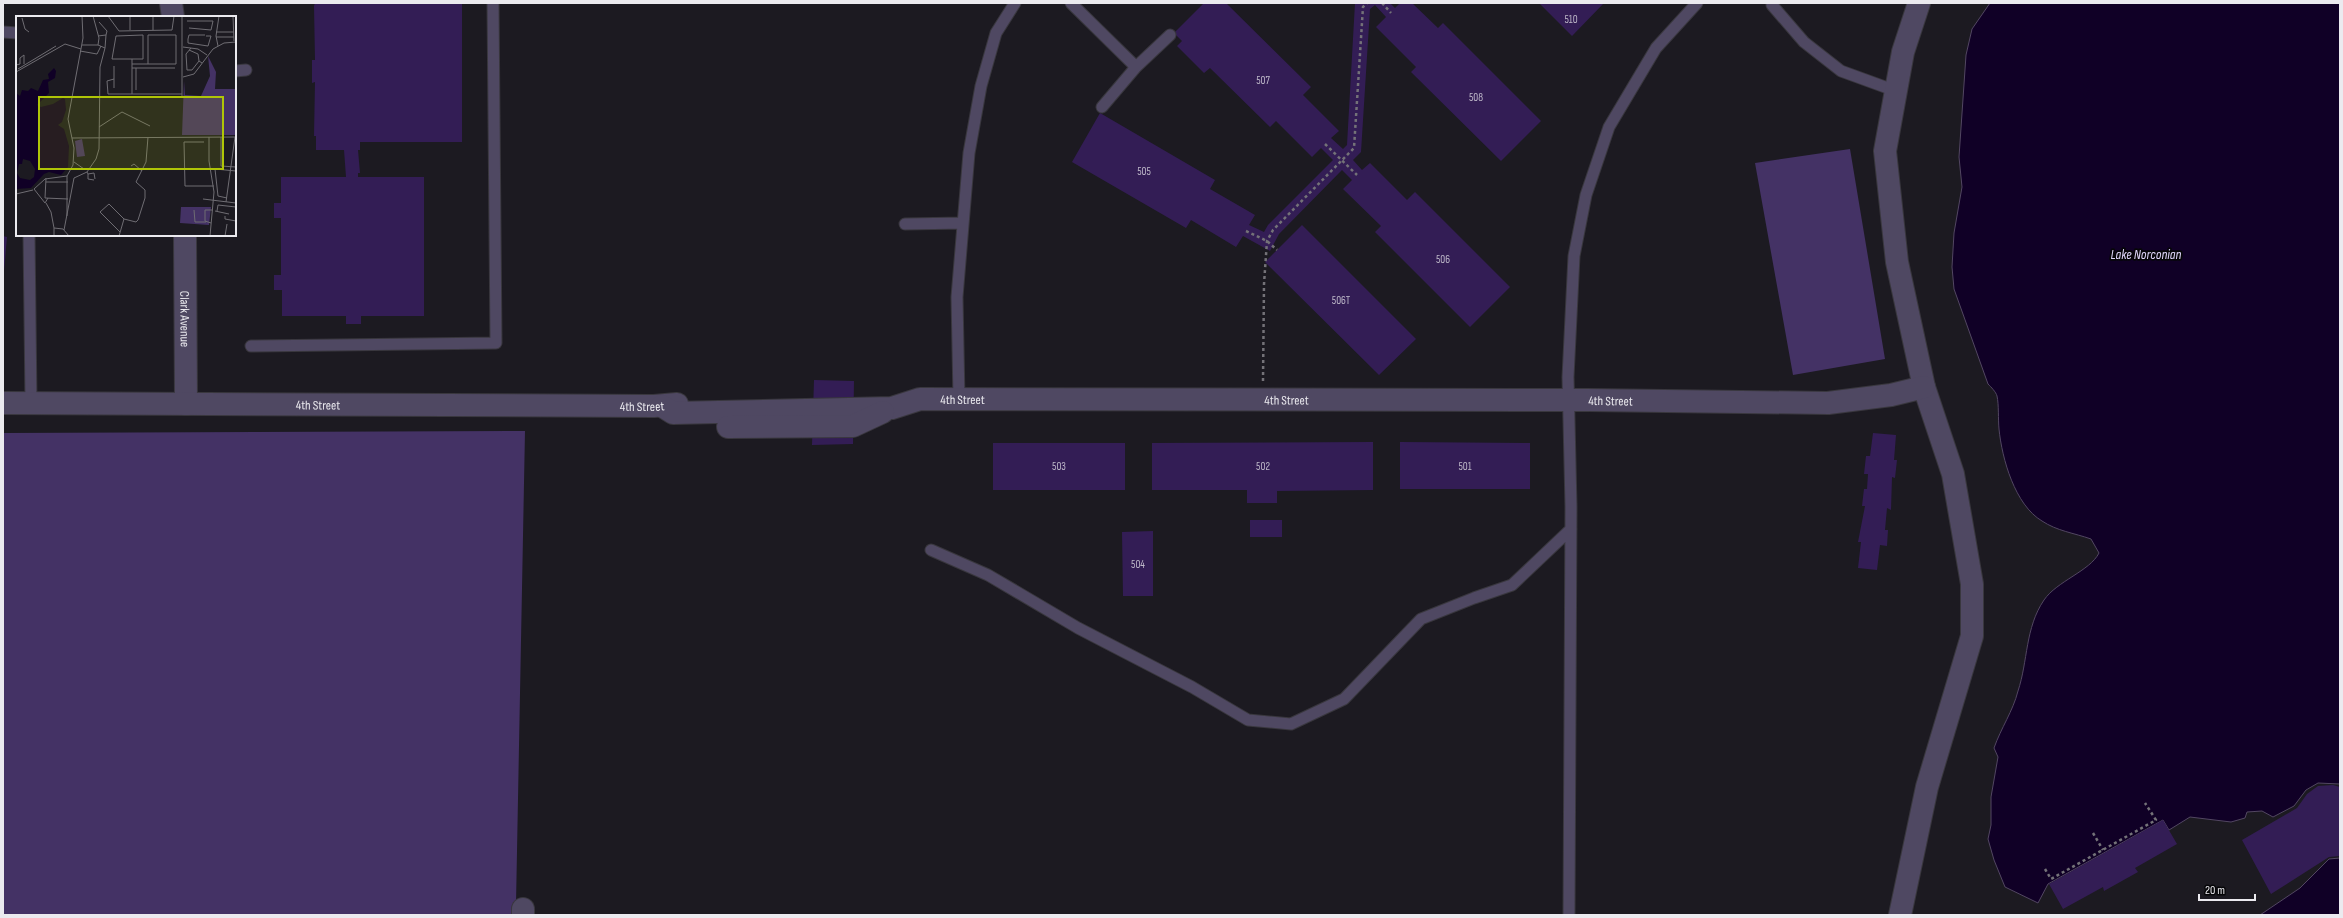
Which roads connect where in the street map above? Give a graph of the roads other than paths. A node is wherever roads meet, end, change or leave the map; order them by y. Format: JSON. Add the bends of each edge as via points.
{"nodes":[{"id":1,"x":171,"y":3,"type":"edge"},
{"id":2,"x":493,"y":3,"type":"edge"},
{"id":3,"x":1015,"y":3,"type":"edge"},
{"id":4,"x":1071,"y":3,"type":"edge"},
{"id":5,"x":1697,"y":3,"type":"edge"},
{"id":6,"x":1919,"y":3,"type":"edge"},
{"id":7,"x":1772,"y":5,"type":"dead end"},
{"id":8,"x":173,"y":16,"type":"edge"},
{"id":9,"x":3,"y":32,"type":"edge"},
{"id":10,"x":16,"y":33,"type":"edge"},
{"id":11,"x":1170,"y":35,"type":"dead end"},
{"id":12,"x":1136,"y":66,"type":"junction"},
{"id":13,"x":1896,"y":91,"type":"junction"},
{"id":14,"x":1102,"y":107,"type":"dead end"},
{"id":15,"x":963,"y":223,"type":"junction"},
{"id":16,"x":905,"y":224,"type":"dead end"},
{"id":17,"x":29,"y":236,"type":"edge"},
{"id":18,"x":185,"y":236,"type":"edge"},
{"id":19,"x":251,"y":346,"type":"dead end"},
{"id":20,"x":1924,"y":387,"type":"junction"},
{"id":21,"x":920,"y":399,"type":"junction"},
{"id":22,"x":959,"y":399,"type":"junction"},
{"id":23,"x":1568,"y":400,"type":"junction"},
{"id":24,"x":31,"y":402,"type":"junction"},
{"id":25,"x":3,"y":403,"type":"edge"},
{"id":26,"x":186,"y":404,"type":"junction"},
{"id":27,"x":668,"y":410,"type":"junction"},
{"id":28,"x":1571,"y":529,"type":"junction"},
{"id":29,"x":931,"y":550,"type":"dead end"},
{"id":30,"x":1569,"y":915,"type":"edge"},
{"id":31,"x":1900,"y":915,"type":"edge"}],
"edges":[{"from":1,"to":8,"type":"street"},
{"from":2,"to":19,"type":"lane","via":[[496,343]]},
{"from":3,"to":15,"type":"lane","via":[[996,33],[981,86],[969,153]]},
{"from":4,"to":12,"type":"lane"},
{"from":5,"to":23,"type":"lane","via":[[1656,48],[1609,127],[1586,195],[1574,256]]},
{"from":6,"to":13,"type":"street","via":[[1903,52]]},
{"from":7,"to":13,"type":"lane","via":[[1804,42],[1841,72]]},
{"from":9,"to":10,"type":"lane"},
{"from":11,"to":12,"type":"lane"},
{"from":12,"to":14,"type":"lane"},
{"from":13,"to":20,"type":"street","via":[[1885,151],[1897,262]]},
{"from":15,"to":16,"type":"lane"},
{"from":15,"to":22,"type":"lane","via":[[957,297]]},
{"from":17,"to":24,"type":"lane"},
{"from":18,"to":26,"type":"street","name":"Clark Avenue"},
{"from":20,"to":23,"type":"street","name":"4th Street","via":[[1891,395],[1828,403]]},
{"from":20,"to":31,"type":"street","via":[[1953,474],[1972,584],[1972,636],[1927,786]]},
{"from":21,"to":22,"type":"street","name":"4th Street"},
{"from":21,"to":27,"type":"street","via":[[834,396],[713,399]]},
{"from":21,"to":27,"type":"street","name":"4th Street","via":[[892,408],[853,426],[727,426]]},
{"from":22,"to":23,"type":"street","name":"4th Street"},
{"from":23,"to":28,"type":"lane"},
{"from":24,"to":25,"type":"street","name":"4th Street"},
{"from":24,"to":26,"type":"street","name":"4th Street"},
{"from":26,"to":27,"type":"street","name":"4th Street"},
{"from":28,"to":29,"type":"lane","via":[[1512,585],[1422,619],[1344,699],[1291,724],[1248,720],[1192,687],[1078,628],[988,575]]},
{"from":28,"to":30,"type":"lane"}]}
